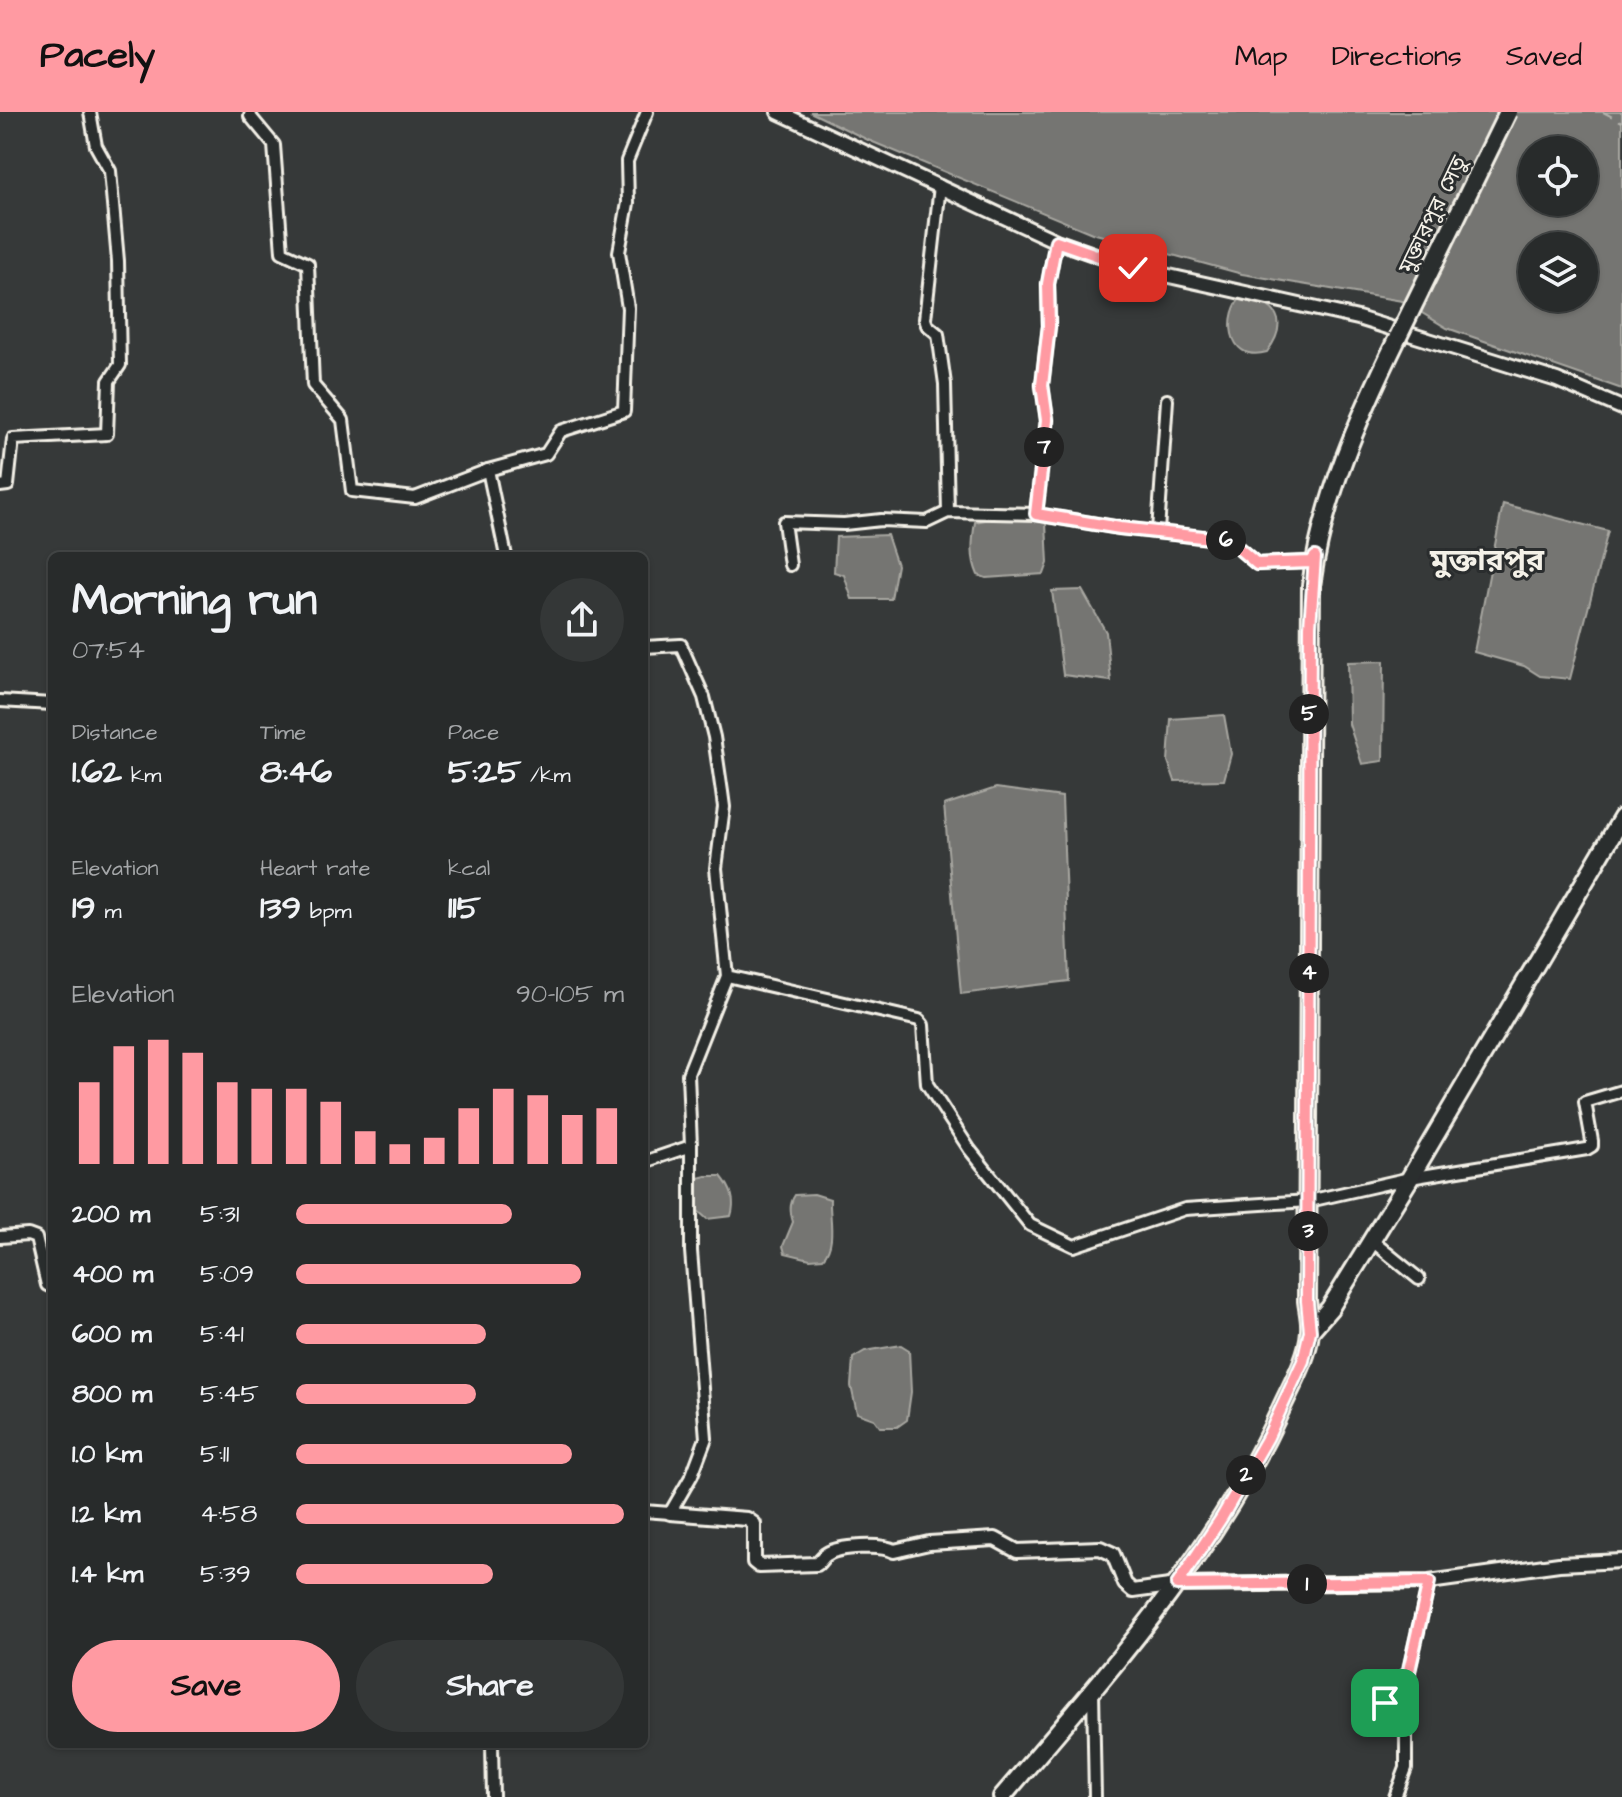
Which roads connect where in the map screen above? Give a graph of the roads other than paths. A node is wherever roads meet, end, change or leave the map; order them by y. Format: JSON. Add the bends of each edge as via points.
{"nodes":[{"id":1,"x":90,"y":112,"type":"edge"},
{"id":2,"x":251,"y":112,"type":"edge"},
{"id":3,"x":647,"y":112,"type":"edge"},
{"id":4,"x":778,"y":112,"type":"edge"},
{"id":5,"x":1508,"y":112,"type":"edge"},
{"id":6,"x":940,"y":186,"type":"junction"},
{"id":7,"x":1056,"y":241,"type":"junction"},
{"id":8,"x":1167,"y":400,"type":"dead end"},
{"id":9,"x":1622,"y":408,"type":"edge"},
{"id":10,"x":488,"y":470,"type":"junction"},
{"id":11,"x":0,"y":486,"type":"edge"},
{"id":12,"x":948,"y":512,"type":"junction"},
{"id":13,"x":1036,"y":514,"type":"junction"},
{"id":14,"x":1158,"y":531,"type":"junction"},
{"id":15,"x":505,"y":552,"type":"edge"},
{"id":16,"x":1315,"y":557,"type":"junction"},
{"id":17,"x":790,"y":565,"type":"dead end"},
{"id":18,"x":648,"y":647,"type":"edge"},
{"id":19,"x":0,"y":701,"type":"edge"},
{"id":20,"x":48,"y":704,"type":"edge"},
{"id":21,"x":1622,"y":818,"type":"edge"},
{"id":22,"x":727,"y":976,"type":"junction"},
{"id":23,"x":1622,"y":1091,"type":"edge"},
{"id":24,"x":691,"y":1146,"type":"junction"},
{"id":25,"x":648,"y":1161,"type":"edge"},
{"id":26,"x":1410,"y":1178,"type":"junction"},
{"id":27,"x":1309,"y":1201,"type":"junction"},
{"id":28,"x":0,"y":1237,"type":"edge"},
{"id":29,"x":1371,"y":1240,"type":"junction"},
{"id":30,"x":1419,"y":1279,"type":"dead end"},
{"id":31,"x":48,"y":1285,"type":"edge"},
{"id":32,"x":1310,"y":1331,"type":"junction"},
{"id":33,"x":648,"y":1511,"type":"edge"},
{"id":34,"x":670,"y":1513,"type":"junction"},
{"id":35,"x":1622,"y":1561,"type":"edge"},
{"id":36,"x":1429,"y":1582,"type":"junction"},
{"id":37,"x":1177,"y":1585,"type":"junction"},
{"id":38,"x":1093,"y":1689,"type":"junction"},
{"id":39,"x":492,"y":1748,"type":"edge"},
{"id":40,"x":493,"y":1797,"type":"edge"},
{"id":41,"x":1002,"y":1797,"type":"edge"},
{"id":42,"x":1095,"y":1797,"type":"edge"},
{"id":43,"x":1395,"y":1797,"type":"edge"}],
"edges":[{"from":1,"to":11,"type":"street","via":[[96,146],[110,171],[118,261],[120,365],[109,381],[107,434],[13,439],[8,485]]},
{"from":2,"to":10,"type":"street","via":[[274,145],[282,252],[308,264],[313,385],[343,420],[352,491],[415,498]]},
{"from":3,"to":10,"type":"street","via":[[627,161],[628,203],[619,252],[628,308],[624,411],[561,431],[546,454]]},
{"from":4,"to":6,"type":"street"},
{"from":5,"to":16,"type":"main road","name":"মুক্তারপুর সেতু","bridge":true,"via":[[1346,449]]},
{"from":6,"to":7,"type":"street"},
{"from":6,"to":12,"type":"street","via":[[925,319],[938,334],[945,384]]},
{"from":7,"to":9,"type":"street","via":[[1133,268],[1358,318],[1557,380]]},
{"from":7,"to":13,"type":"street","via":[[1048,284],[1042,385],[1047,420]]},
{"from":8,"to":14,"type":"street"},
{"from":10,"to":15,"type":"street"},
{"from":12,"to":13,"type":"street"},
{"from":12,"to":17,"type":"street","via":[[927,522],[784,522]]},
{"from":13,"to":14,"type":"street"},
{"from":14,"to":16,"type":"street","via":[[1229,540],[1257,564],[1311,562]]},
{"from":16,"to":27,"type":"main road","name":"মুক্তারপুর সেতু","via":[[1310,626]]},
{"from":18,"to":22,"type":"street","via":[[683,648],[714,737],[724,807],[716,868]]},
{"from":19,"to":20,"type":"street"},
{"from":21,"to":26,"type":"main road"},
{"from":22,"to":24,"type":"street","via":[[688,1074]]},
{"from":22,"to":27,"type":"street","via":[[919,1020],[927,1084],[970,1150],[1030,1225],[1074,1246],[1185,1209]]},
{"from":23,"to":26,"type":"street","via":[[1585,1102],[1592,1141],[1587,1149]]},
{"from":24,"to":25,"type":"street"},
{"from":24,"to":34,"type":"street","via":[[691,1251],[706,1438]]},
{"from":26,"to":27,"type":"street"},
{"from":26,"to":29,"type":"main road"},
{"from":27,"to":32,"type":"main road","name":"মুক্তারপুর সেতু"},
{"from":28,"to":31,"type":"street","via":[[36,1238]]},
{"from":29,"to":30,"type":"street"},
{"from":29,"to":32,"type":"main road"},
{"from":32,"to":37,"type":"main road","via":[[1303,1361],[1268,1437]]},
{"from":33,"to":34,"type":"street"},
{"from":34,"to":37,"type":"street","via":[[747,1519],[754,1524],[754,1562],[763,1567],[817,1564],[828,1553],[844,1549],[885,1546],[894,1551],[995,1539],[1017,1551],[1100,1548],[1113,1554],[1133,1591]]},
{"from":35,"to":36,"type":"street"},
{"from":36,"to":37,"type":"street"},
{"from":36,"to":43,"type":"street","via":[[1408,1675],[1393,1680],[1384,1699],[1406,1723],[1406,1768]]},
{"from":37,"to":38,"type":"main road"},
{"from":38,"to":41,"type":"main road"},
{"from":38,"to":42,"type":"street"},
{"from":39,"to":40,"type":"street"}]}
